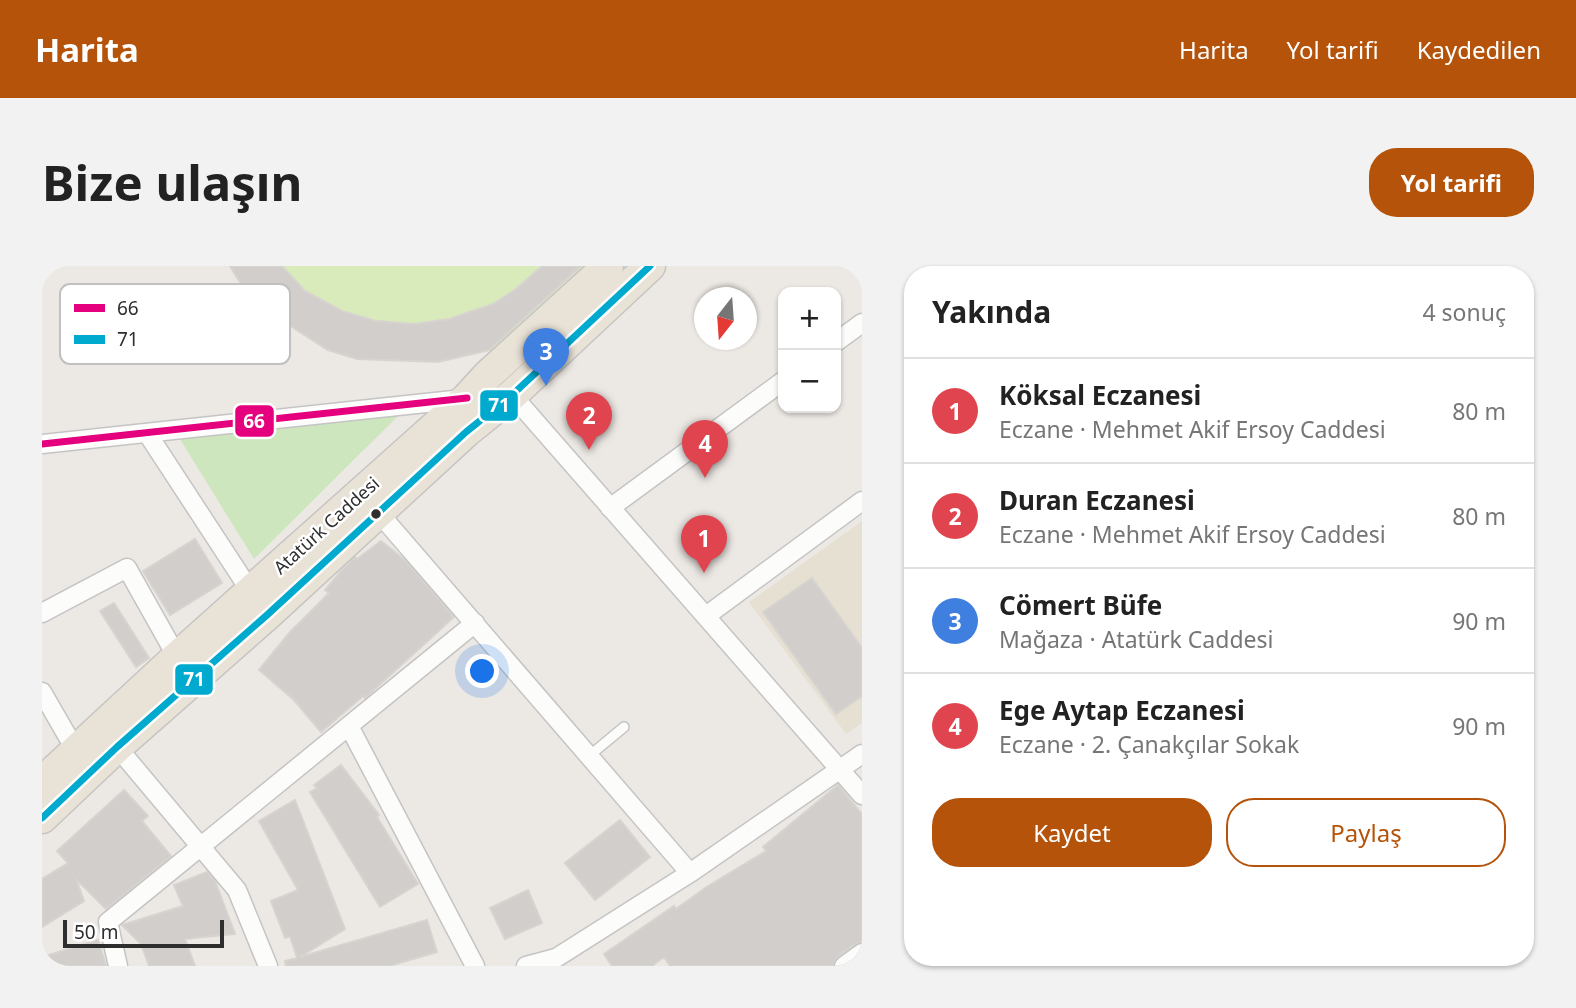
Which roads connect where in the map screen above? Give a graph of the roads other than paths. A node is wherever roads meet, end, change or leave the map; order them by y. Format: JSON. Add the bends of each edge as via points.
{"nodes":[{"id":1,"x":608,"y":266,"type":"edge"},
{"id":2,"x":650,"y":266,"type":"edge"},
{"id":3,"x":862,"y":323,"type":"edge"},
{"id":4,"x":841,"y":338,"type":"edge"},
{"id":5,"x":778,"y":385,"type":"edge"},
{"id":6,"x":512,"y":395,"type":"junction"},
{"id":7,"x":467,"y":398,"type":"junction"},
{"id":8,"x":147,"y":433,"type":"junction"},
{"id":9,"x":42,"y":444,"type":"edge"},
{"id":10,"x":862,"y":501,"type":"edge"},
{"id":11,"x":610,"y":508,"type":"junction"},
{"id":12,"x":377,"y":512,"type":"junction"},
{"id":13,"x":251,"y":592,"type":"junction"},
{"id":14,"x":42,"y":613,"type":"edge"},
{"id":15,"x":706,"y":616,"type":"junction"},
{"id":16,"x":475,"y":623,"type":"junction"},
{"id":17,"x":177,"y":657,"type":"junction"},
{"id":18,"x":42,"y":692,"type":"edge"},
{"id":19,"x":349,"y":726,"type":"junction"},
{"id":20,"x":624,"y":727,"type":"dead end"},
{"id":21,"x":117,"y":747,"type":"junction"},
{"id":22,"x":76,"y":751,"type":"junction"},
{"id":23,"x":862,"y":754,"type":"edge"},
{"id":24,"x":589,"y":756,"type":"junction"},
{"id":25,"x":840,"y":771,"type":"junction"},
{"id":26,"x":42,"y":782,"type":"edge"},
{"id":27,"x":862,"y":795,"type":"edge"},
{"id":28,"x":42,"y":818,"type":"edge"},
{"id":29,"x":201,"y":847,"type":"junction"},
{"id":30,"x":690,"y":873,"type":"junction"},
{"id":31,"x":862,"y":953,"type":"edge"},
{"id":32,"x":559,"y":962,"type":"edge"},
{"id":33,"x":118,"y":966,"type":"edge"},
{"id":34,"x":268,"y":966,"type":"edge"},
{"id":35,"x":475,"y":966,"type":"edge"},
{"id":36,"x":526,"y":966,"type":"edge"},
{"id":37,"x":844,"y":966,"type":"edge"}],
"edges":[{"from":1,"to":7,"type":"highway","name":"Atatürk Caddesi"},
{"from":2,"to":6,"type":"highway","name":"Atatürk Caddesi"},
{"from":3,"to":4,"type":"street"},
{"from":5,"to":11,"type":"street"},
{"from":6,"to":11,"type":"street"},
{"from":6,"to":12,"type":"highway","name":"Atatürk Caddesi"},
{"from":7,"to":8,"type":"street"},
{"from":7,"to":13,"type":"highway","name":"Atatürk Caddesi"},
{"from":8,"to":9,"type":"street"},
{"from":8,"to":13,"type":"street"},
{"from":10,"to":15,"type":"street"},
{"from":11,"to":15,"type":"street"},
{"from":12,"to":16,"type":"street"},
{"from":12,"to":21,"type":"highway","name":"Atatürk Caddesi"},
{"from":13,"to":17,"type":"highway","name":"Atatürk Caddesi"},
{"from":14,"to":17,"type":"street","via":[[127,568]]},
{"from":15,"to":25,"type":"street"},
{"from":16,"to":19,"type":"street"},
{"from":16,"to":24,"type":"street"},
{"from":17,"to":22,"type":"highway","name":"Atatürk Caddesi"},
{"from":18,"to":22,"type":"street"},
{"from":19,"to":29,"type":"street"},
{"from":19,"to":35,"type":"street"},
{"from":20,"to":24,"type":"lane"},
{"from":21,"to":28,"type":"highway","name":"Atatürk Caddesi"},
{"from":21,"to":29,"type":"street"},
{"from":22,"to":26,"type":"highway","name":"Atatürk Caddesi"},
{"from":23,"to":25,"type":"street"},
{"from":24,"to":30,"type":"street"},
{"from":25,"to":27,"type":"street"},
{"from":25,"to":30,"type":"street"},
{"from":29,"to":33,"type":"street","via":[[108,922]]},
{"from":29,"to":34,"type":"street","via":[[237,890]]},
{"from":30,"to":32,"type":"street"},
{"from":31,"to":37,"type":"street"},
{"from":32,"to":36,"type":"street"}]}
